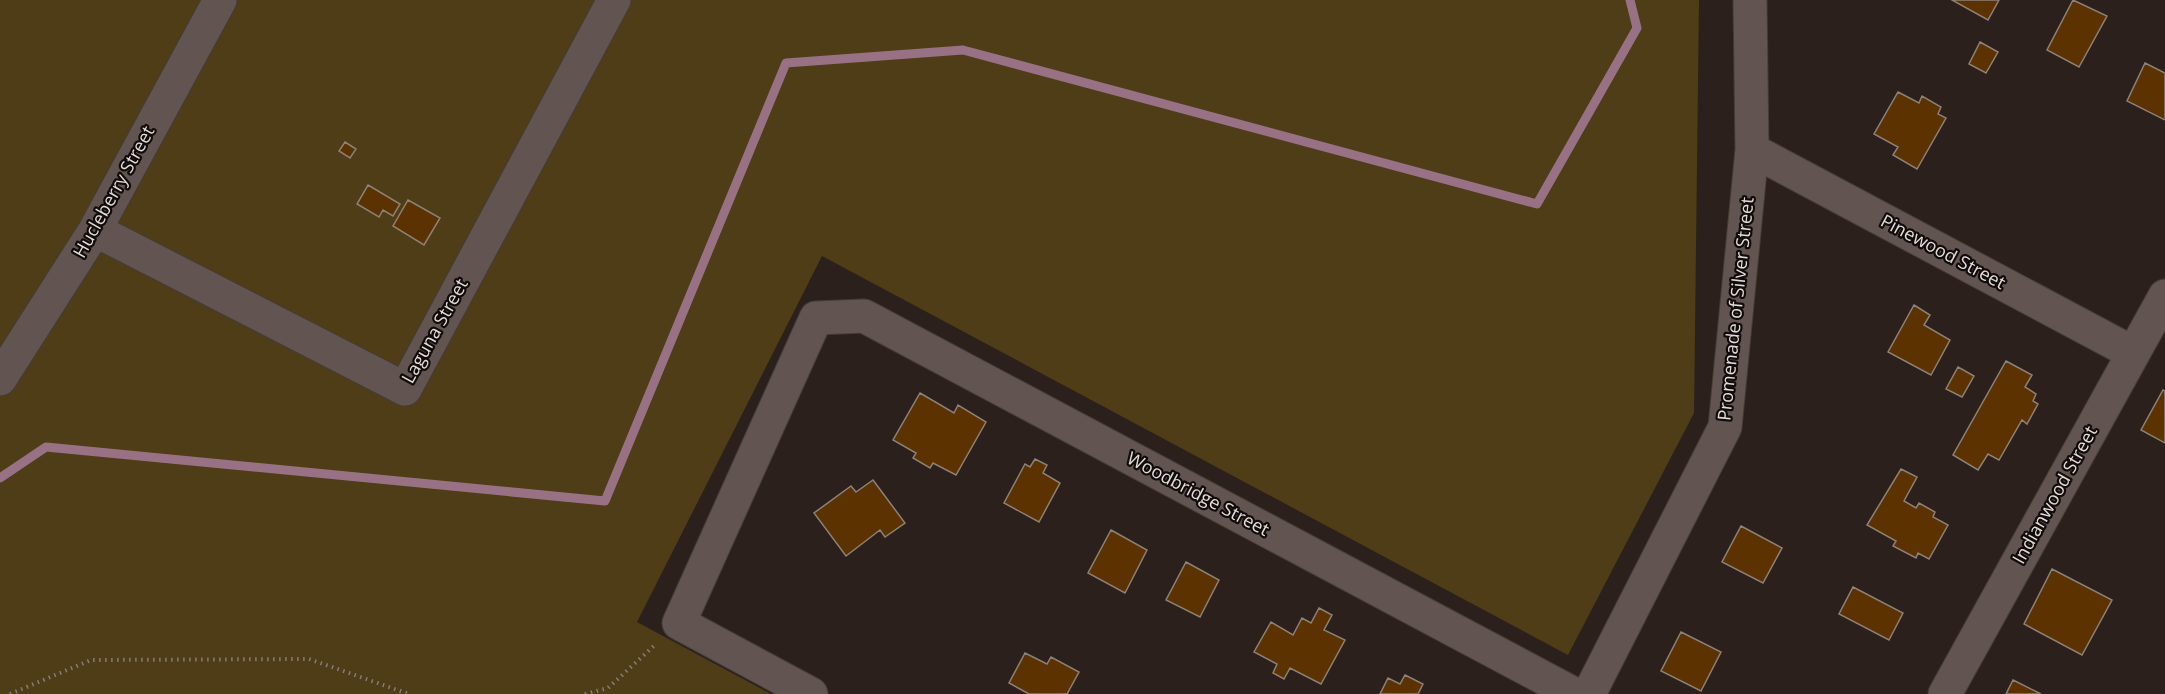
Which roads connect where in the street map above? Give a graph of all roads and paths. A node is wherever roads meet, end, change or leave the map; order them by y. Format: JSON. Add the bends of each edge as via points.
{"nodes":[{"id":1,"x":220,"y":0,"type":"edge"},
{"id":2,"x":614,"y":0,"type":"edge"},
{"id":3,"x":1750,"y":0,"type":"edge"},
{"id":4,"x":1752,"y":150,"type":"junction"},
{"id":5,"x":95,"y":230,"type":"junction"},
{"id":6,"x":2165,"y":296,"type":"edge"},
{"id":7,"x":2133,"y":353,"type":"junction"},
{"id":8,"x":0,"y":379,"type":"edge"},
{"id":9,"x":679,"y":623,"type":"junction"},
{"id":10,"x":10,"y":694,"type":"edge"},
{"id":11,"x":409,"y":694,"type":"edge"},
{"id":12,"x":585,"y":694,"type":"edge"},
{"id":13,"x":811,"y":694,"type":"edge"},
{"id":14,"x":1574,"y":694,"type":"edge"},
{"id":15,"x":1589,"y":694,"type":"edge"},
{"id":16,"x":1945,"y":694,"type":"edge"}],
"edges":[{"from":1,"to":5,"type":"street","name":"Hucleberry Street"},
{"from":2,"to":5,"type":"street","name":"Laguna Street","via":[[405,389]]},
{"from":3,"to":4,"type":"street","name":"Promenade of Silver Street"},
{"from":4,"to":7,"type":"street","name":"Pinewood Street"},
{"from":4,"to":15,"type":"street","name":"Promenade of Silver Street","via":[[1725,427]]},
{"from":5,"to":8,"type":"street","name":"Hucleberry Street"},
{"from":6,"to":7,"type":"street","name":"Indianwood Street"},
{"from":7,"to":16,"type":"street","name":"Indianwood Street"},
{"from":9,"to":12,"type":"path","via":[[608,688]]},
{"from":9,"to":13,"type":"street"},
{"from":9,"to":14,"type":"street","name":"Woodbridge Street","via":[[816,318],[864,316]]},
{"from":10,"to":11,"type":"path","via":[[91,660],[309,659]]}]}
